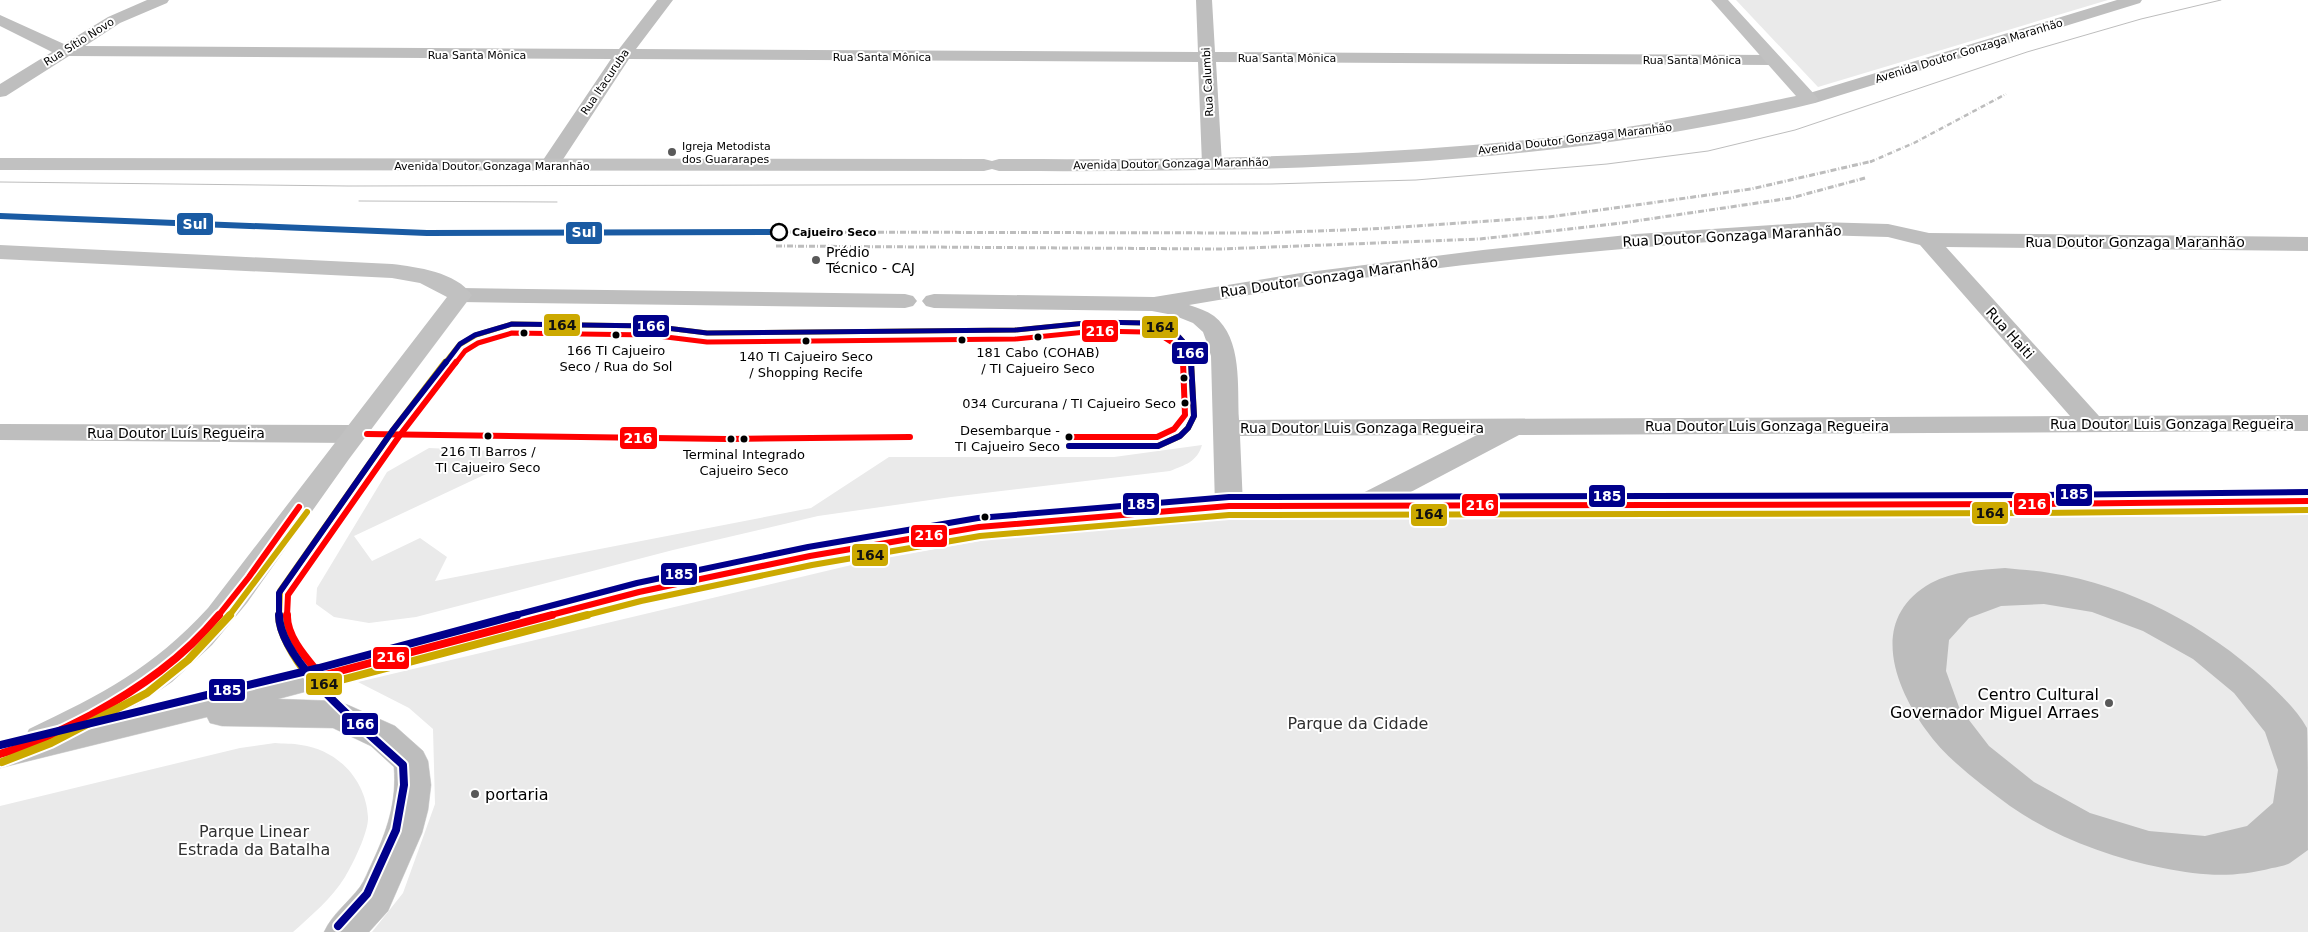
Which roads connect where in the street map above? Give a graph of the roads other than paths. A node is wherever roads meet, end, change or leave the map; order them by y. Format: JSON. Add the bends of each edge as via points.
{"nodes":[{"id":1,"x":161,"y":0,"type":"edge"},
{"id":2,"x":665,"y":0,"type":"edge"},
{"id":3,"x":1204,"y":0,"type":"edge"},
{"id":4,"x":1719,"y":0,"type":"edge"},
{"id":5,"x":2122,"y":1,"type":"edge"},
{"id":6,"x":0,"y":20,"type":"edge"},
{"id":7,"x":64,"y":51,"type":"junction"},
{"id":8,"x":622,"y":56,"type":"junction"},
{"id":9,"x":1206,"y":58,"type":"junction"},
{"id":10,"x":1772,"y":60,"type":"junction"},
{"id":11,"x":0,"y":92,"type":"edge"},
{"id":12,"x":1809,"y":99,"type":"junction"},
{"id":13,"x":0,"y":164,"type":"edge"},
{"id":14,"x":1212,"y":164,"type":"junction"},
{"id":15,"x":549,"y":166,"type":"junction"},
{"id":16,"x":1928,"y":240,"type":"junction"},
{"id":17,"x":2308,"y":244,"type":"edge"},
{"id":18,"x":0,"y":252,"type":"edge"},
{"id":19,"x":460,"y":295,"type":"junction"},
{"id":20,"x":905,"y":301,"type":"dead end"},
{"id":21,"x":934,"y":301,"type":"dead end"},
{"id":22,"x":1158,"y":303,"type":"junction"},
{"id":23,"x":2308,"y":423,"type":"edge"},
{"id":24,"x":2093,"y":425,"type":"junction"},
{"id":25,"x":1514,"y":427,"type":"junction"},
{"id":26,"x":1226,"y":428,"type":"junction"},
{"id":27,"x":0,"y":432,"type":"edge"},
{"id":28,"x":353,"y":434,"type":"junction"},
{"id":29,"x":2308,"y":501,"type":"edge"},
{"id":30,"x":1229,"y":506,"type":"junction"},
{"id":31,"x":1359,"y":507,"type":"junction"},
{"id":32,"x":152,"y":719,"type":"junction"},
{"id":33,"x":10,"y":752,"type":"edge"},
{"id":34,"x":344,"y":932,"type":"edge"}],
"edges":[{"from":1,"to":7,"type":"street","name":"Rua Sítio Novo","via":[[120,17]]},
{"from":2,"to":8,"type":"street","name":"Rua Itacuruba"},
{"from":3,"to":9,"type":"street","name":"Rua Calumbi"},
{"from":4,"to":10,"type":"street"},
{"from":5,"to":12,"type":"street","name":"Avenida Doutor Gonzaga Maranhão"},
{"from":6,"to":7,"type":"street","name":"Rua Santa Mônica"},
{"from":7,"to":8,"type":"street","name":"Rua Santa Mônica"},
{"from":7,"to":11,"type":"street","name":"Rua Sítio Novo"},
{"from":8,"to":9,"type":"street","name":"Rua Santa Mônica"},
{"from":8,"to":15,"type":"street","name":"Rua Itacuruba"},
{"from":9,"to":10,"type":"street","name":"Rua Santa Mônica"},
{"from":9,"to":14,"type":"street","name":"Rua Calumbi"},
{"from":10,"to":12,"type":"street"},
{"from":12,"to":14,"type":"street","name":"Avenida Doutor Gonzaga Maranhão","via":[[1696,123],[1460,153],[1346,161]]},
{"from":13,"to":15,"type":"street","name":"Avenida Doutor Gonzaga Maranhão"},
{"from":14,"to":15,"type":"street","name":"Avenida Doutor Gonzaga Maranhão"},
{"from":16,"to":17,"type":"street","name":"Rua Doutor Gonzaga Maranhão"},
{"from":16,"to":22,"type":"street","name":"Rua Doutor Gonzaga Maranhão","via":[[1876,229],[1662,237],[1270,283]]},
{"from":16,"to":24,"type":"street","name":"Rua Haiti"},
{"from":18,"to":19,"type":"street","via":[[392,271],[422,274]]},
{"from":19,"to":20,"type":"street"},
{"from":19,"to":28,"type":"street"},
{"from":21,"to":22,"type":"street"},
{"from":22,"to":26,"type":"street","via":[[1196,315],[1214,328],[1219,337],[1223,356]]},
{"from":23,"to":24,"type":"street","name":"Rua Doutor Luis Gonzaga Regueira"},
{"from":24,"to":25,"type":"street","name":"Rua Doutor Luis Gonzaga Regueira"},
{"from":25,"to":26,"type":"street","name":"Rua Doutor Luis Gonzaga Regueira"},
{"from":25,"to":31,"type":"street"},
{"from":26,"to":30,"type":"street"},
{"from":27,"to":28,"type":"street","name":"Rua Doutor Luís Regueira"},
{"from":28,"to":33,"type":"street","via":[[220,616],[191,646],[160,673],[118,700]]},
{"from":29,"to":31,"type":"highway"},
{"from":30,"to":31,"type":"highway"},
{"from":30,"to":32,"type":"highway","via":[[979,527],[810,556],[639,592]]},
{"from":32,"to":33,"type":"highway"},
{"from":32,"to":34,"type":"highway","via":[[256,712],[336,715],[383,736],[411,761],[413,785],[404,833],[374,899]]}]}
